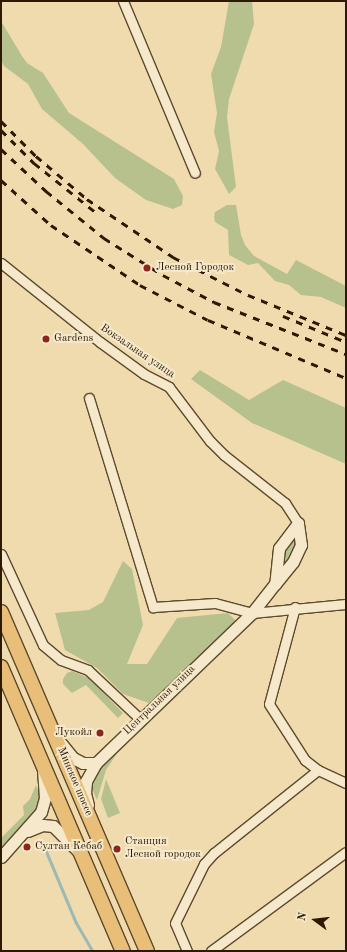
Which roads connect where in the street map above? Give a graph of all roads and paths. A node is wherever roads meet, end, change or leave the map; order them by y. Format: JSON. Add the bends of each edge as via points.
{"nodes":[{"id":1,"x":122,"y":1,"type":"edge"},
{"id":2,"x":195,"y":173,"type":"dead end"},
{"id":3,"x":1,"y":262,"type":"edge"},
{"id":4,"x":89,"y":398,"type":"dead end"},
{"id":5,"x":298,"y":523,"type":"junction"},
{"id":6,"x":1,"y":554,"type":"edge"},
{"id":7,"x":275,"y":584,"type":"junction"},
{"id":8,"x":346,"y":604,"type":"edge"},
{"id":9,"x":296,"y":607,"type":"junction"},
{"id":10,"x":1,"y":612,"type":"edge"},
{"id":11,"x":252,"y":613,"type":"junction"},
{"id":12,"x":1,"y":667,"type":"edge"},
{"id":13,"x":141,"y":720,"type":"junction"},
{"id":14,"x":51,"y":730,"type":"junction"},
{"id":15,"x":40,"y":758,"type":"junction"},
{"id":16,"x":96,"y":763,"type":"junction"},
{"id":17,"x":318,"y":770,"type":"junction"},
{"id":18,"x":346,"y":783,"type":"edge"},
{"id":19,"x":26,"y":832,"type":"junction"},
{"id":20,"x":97,"y":834,"type":"junction"},
{"id":21,"x":346,"y":852,"type":"edge"},
{"id":22,"x":1,"y":857,"type":"edge"},
{"id":23,"x":83,"y":857,"type":"junction"},
{"id":24,"x":123,"y":951,"type":"edge"},
{"id":25,"x":147,"y":951,"type":"edge"},
{"id":26,"x":187,"y":951,"type":"edge"},
{"id":27,"x":211,"y":951,"type":"edge"}],
"edges":[{"from":1,"to":2,"type":"street"},
{"from":3,"to":5,"type":"street","name":"Вокзальная улица","via":[[100,342],[144,374],[169,387],[210,441],[224,455],[285,502]]},
{"from":4,"to":11,"type":"street","via":[[153,607],[215,603]]},
{"from":5,"to":7,"type":"street","via":[[279,548]]},
{"from":5,"to":7,"type":"street","name":"Центральная улица","via":[[301,538],[299,553]]},
{"from":6,"to":13,"type":"street","via":[[43,645],[61,660],[88,670]]},
{"from":7,"to":11,"type":"street","name":"Центральная улица"},
{"from":8,"to":9,"type":"street"},
{"from":9,"to":11,"type":"street"},
{"from":9,"to":17,"type":"street","via":[[269,704],[305,760]]},
{"from":10,"to":14,"type":"highway","name":"Минское шоссе"},
{"from":11,"to":13,"type":"street","name":"Центральная улица"},
{"from":12,"to":15,"type":"highway","name":"Минское шоссе"},
{"from":13,"to":16,"type":"street","name":"Центральная улица"},
{"from":14,"to":16,"type":"street","via":[[73,758],[83,763]]},
{"from":14,"to":20,"type":"highway","name":"Минское шоссе"},
{"from":15,"to":19,"type":"street","via":[[46,798],[41,812]]},
{"from":15,"to":23,"type":"highway","name":"Минское шоссе"},
{"from":16,"to":20,"type":"street","name":"Центральная улица","via":[[86,781],[85,794]]},
{"from":17,"to":18,"type":"street"},
{"from":17,"to":26,"type":"street","via":[[214,853],[204,864],[175,923]]},
{"from":19,"to":22,"type":"street"},
{"from":19,"to":23,"type":"street","via":[[43,825],[53,826]]},
{"from":20,"to":25,"type":"highway","name":"Минское шоссе"},
{"from":21,"to":27,"type":"street"},
{"from":23,"to":24,"type":"highway","name":"Минское шоссе"}]}
